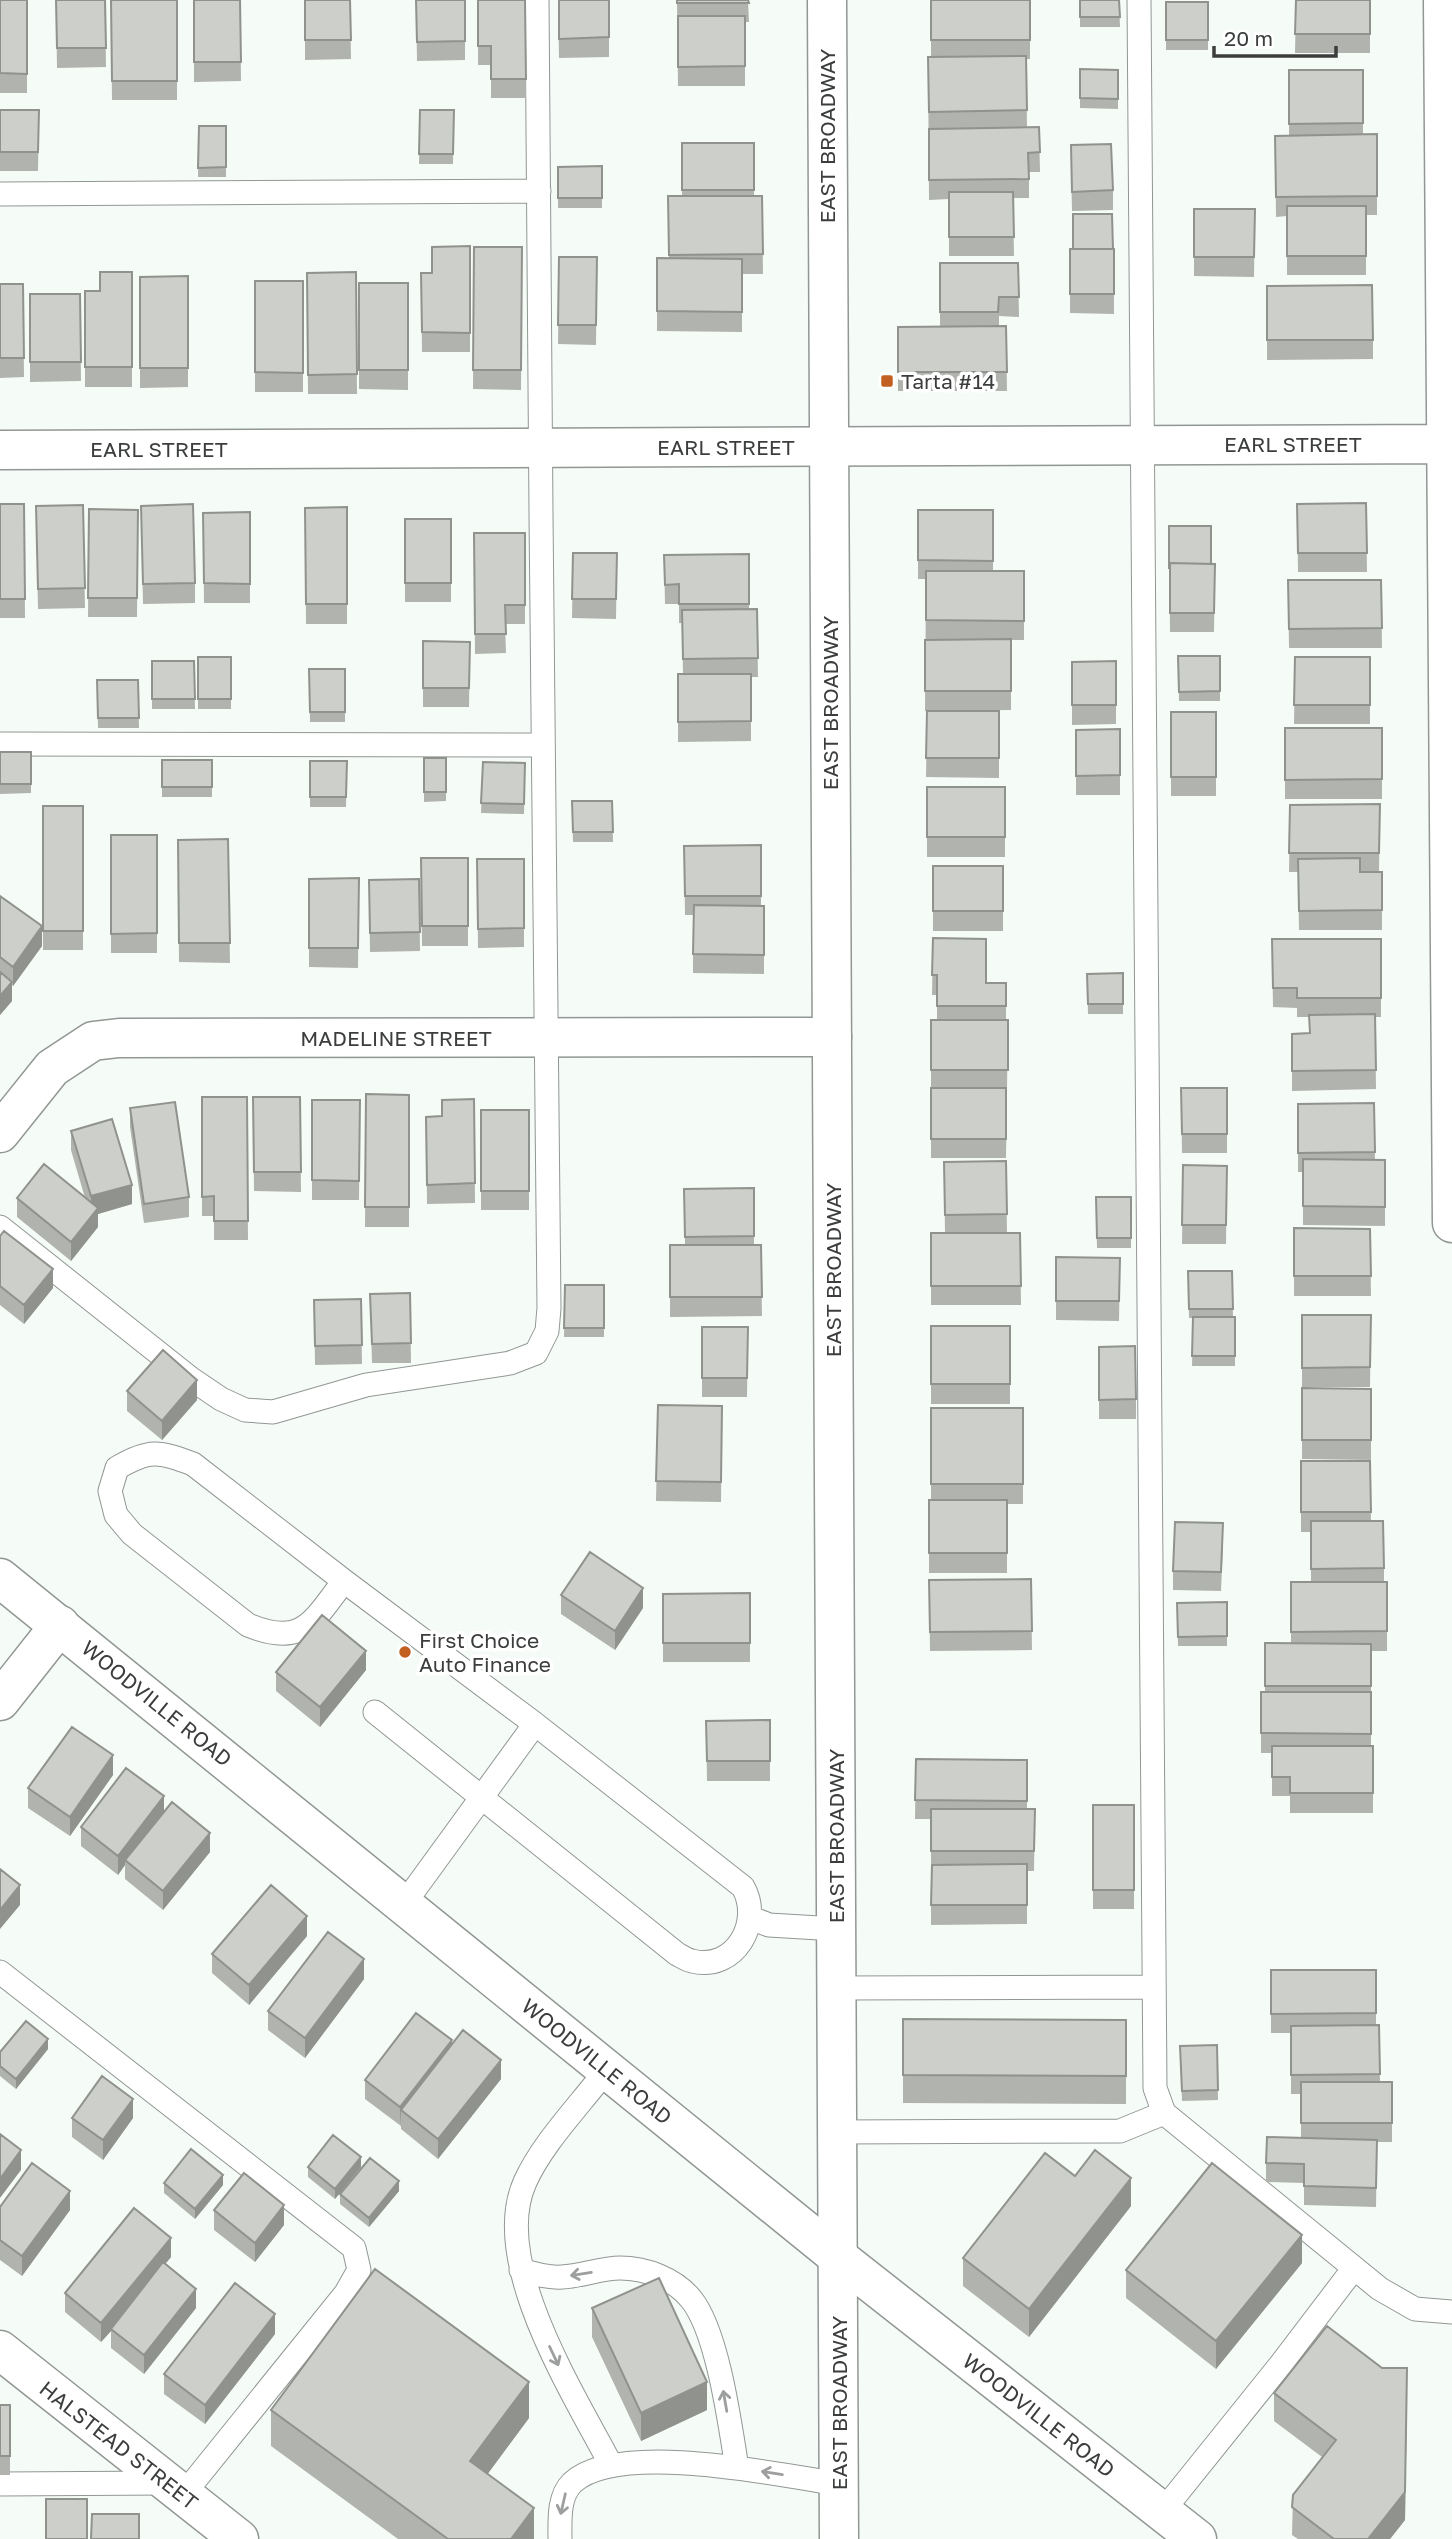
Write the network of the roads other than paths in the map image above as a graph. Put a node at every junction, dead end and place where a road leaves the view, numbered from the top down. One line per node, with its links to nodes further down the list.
1 (537, 0): 5 (lane)
2 (827, 0): 9 (street, EAST BROADWAY)
3 (1139, 0): 8 (lane)
4 (1443, 0): 7 (street)
5 (539, 191): 6 (lane); 10 (lane)
6 (0, 194)
7 (1450, 444): 8 (street, EARL STREET); 17 (street)
8 (1142, 445): 9 (street, EARL STREET); 30 (lane)
9 (829, 446): 10 (street, EARL STREET); 15 (street, EAST BROADWAY)
10 (542, 448): 11 (street, EARL STREET); 13 (lane)
11 (0, 450)
12 (0, 744): 13 (lane)
13 (543, 745): 14 (lane)
14 (544, 1037): 15 (street, MADELINE STREET); 16 (street, MADELINE STREET); 18 (lane)
15 (832, 1037): 28 (street, EAST BROADWAY)
16 (0, 1133)
17 (1452, 1223)
18 (0, 1227)
19 (0, 1578): 21 (street, WOODVILLE ROAD)
20 (344, 1581): 20 (lane); 24 (lane)
21 (61, 1625): 22 (street); 26 (street, WOODVILLE ROAD)
22 (0, 1701)
23 (375, 1712): 25 (lane)
24 (535, 1724): 25 (lane); 27 (lane)
25 (482, 1797): 26 (lane); 27 (lane)
26 (404, 1904): 32 (street, WOODVILLE ROAD)
27 (751, 1917): 28 (lane)
28 (836, 1929): 31 (street, EAST BROADWAY)
29 (0, 1972): 44 (lane)
30 (1154, 1987): 31 (lane); 33 (lane)
31 (836, 1988): 34 (street, EAST BROADWAY)
32 (607, 2069): 35 (street, WOODVILLE ROAD); 37 (lane)
33 (1164, 2113): 34 (lane); 36 (lane)
34 (837, 2132): 35 (street, EAST BROADWAY)
35 (838, 2257): 43 (street, EAST BROADWAY); 45 (street, WOODVILLE ROAD)
36 (1354, 2268): 38 (lane); 45 (lane)
37 (521, 2270): 40 (lane, one-way to 40); 41 (lane, one-way to 37)
38 (1452, 2312)
39 (0, 2350): 44 (street, HALSTEAD STREET)
40 (611, 2465): 41 (lane); 47 (lane, one-way to 47)
41 (737, 2468): 43 (lane, one-way to 41)
42 (0, 2484): 44 (lane)
43 (839, 2484): 48 (street, EAST BROADWAY)
44 (175, 2489): 46 (street, HALSTEAD STREET)
45 (1162, 2512): 49 (street, WOODVILLE ROAD)
46 (239, 2539)
47 (560, 2539)
48 (839, 2539)
49 (1197, 2539)

